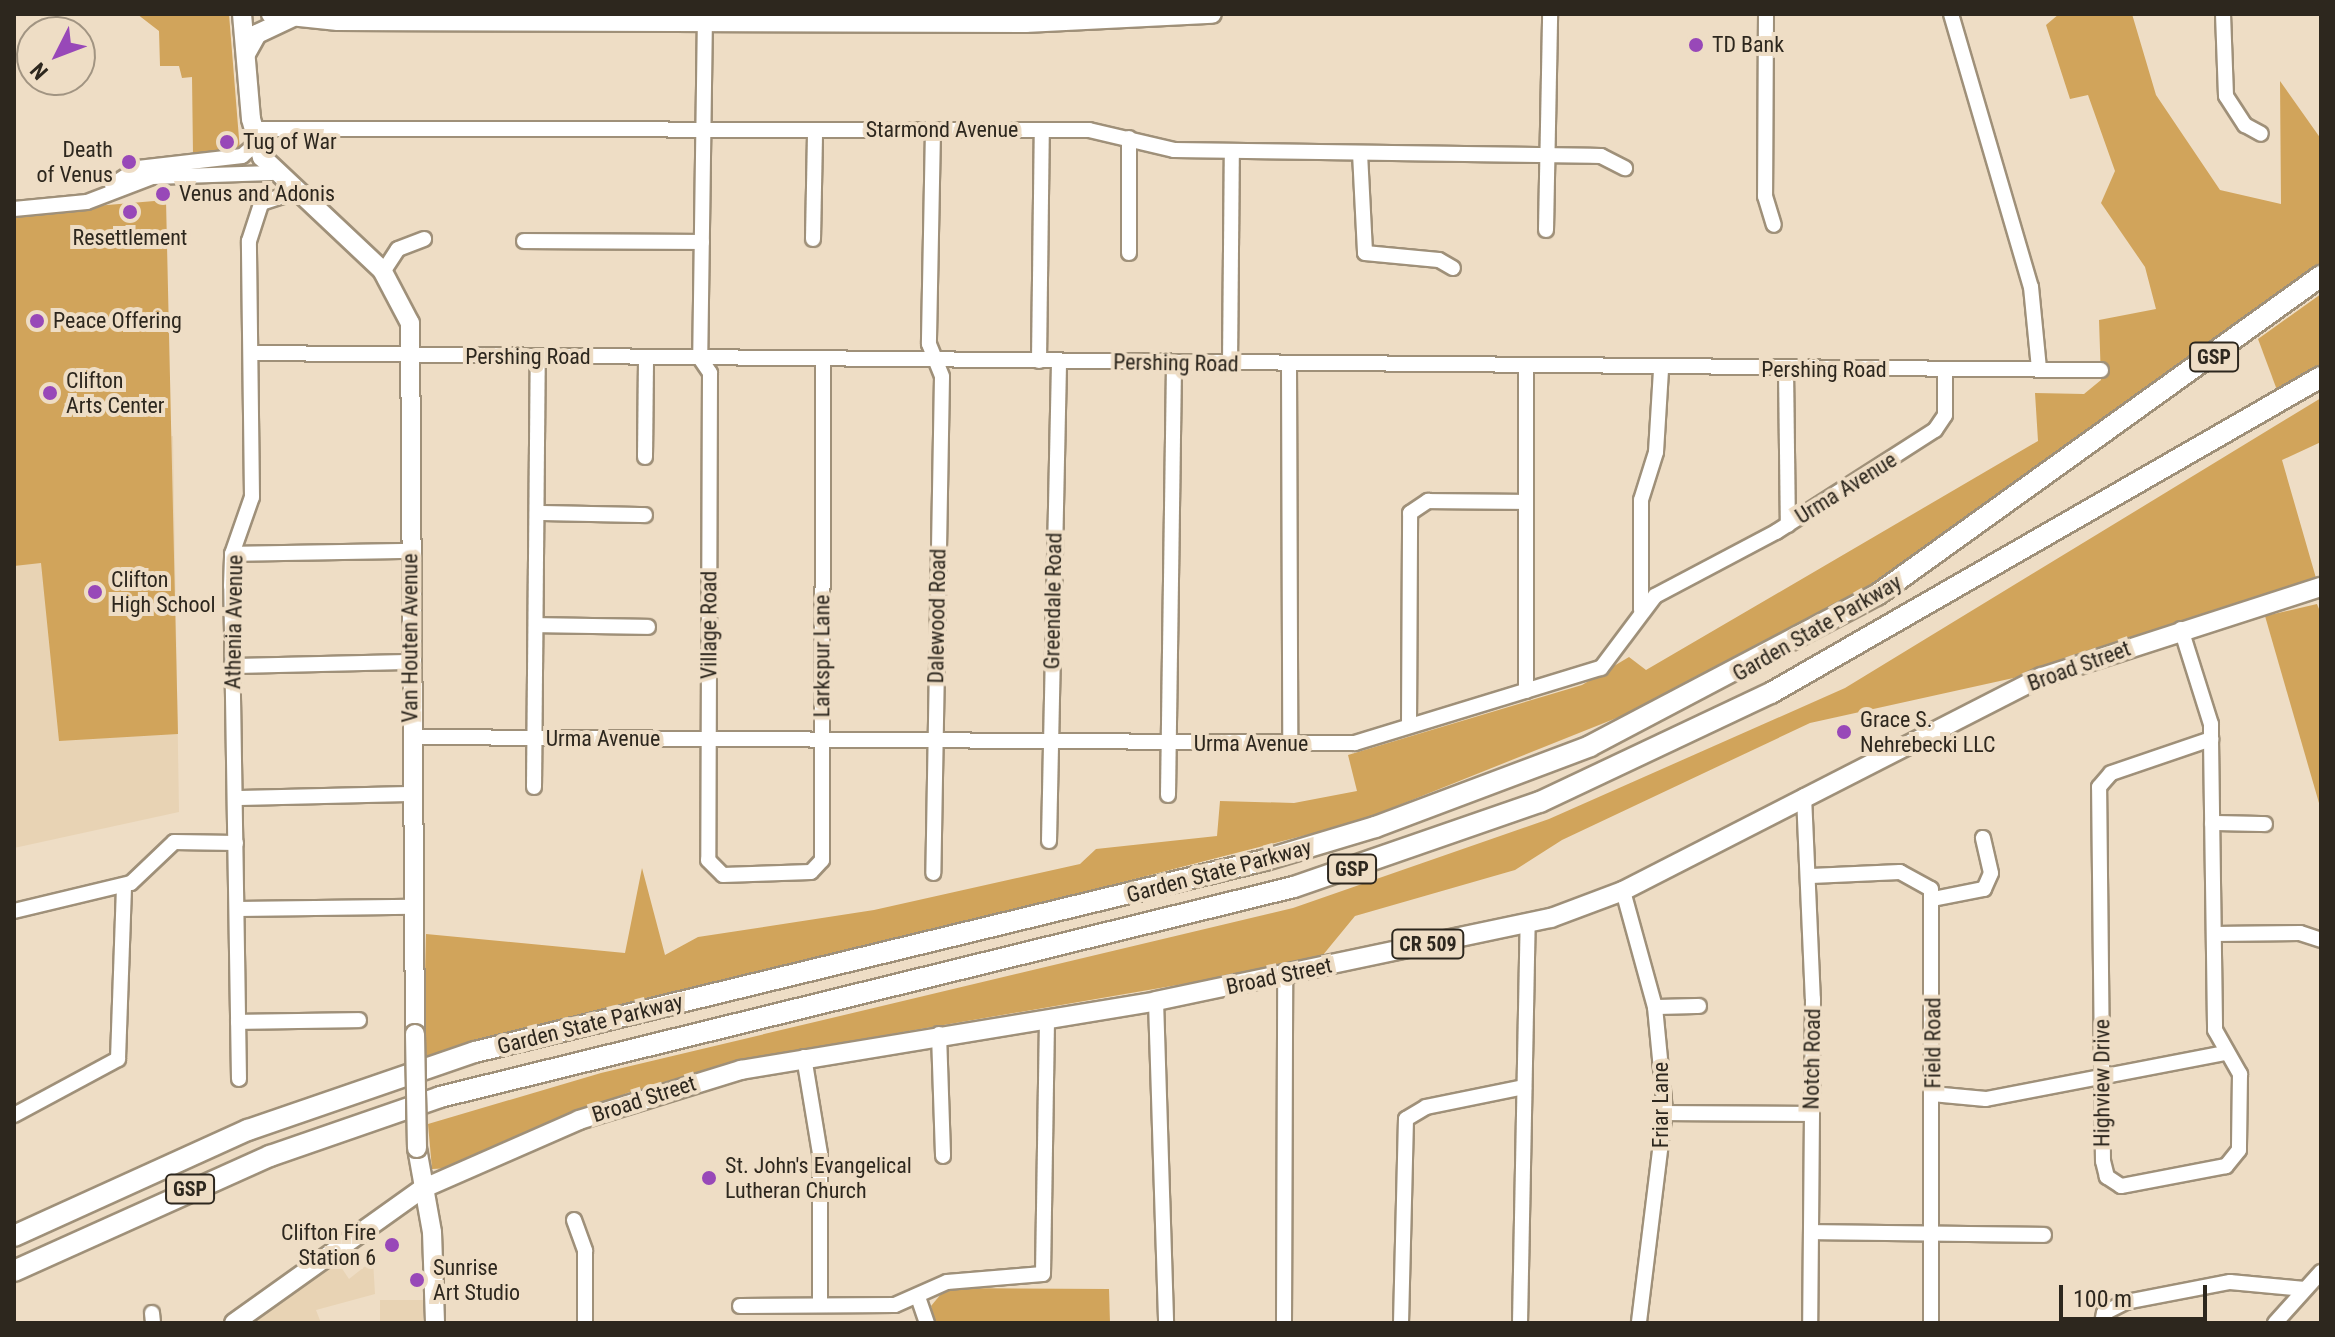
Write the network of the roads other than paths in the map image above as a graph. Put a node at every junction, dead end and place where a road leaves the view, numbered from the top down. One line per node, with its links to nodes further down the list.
1 (242, 14): 11 (main road, Van Houten Avenue)
2 (271, 14): 8 (main road)
3 (1212, 14): 10 (main road)
4 (1550, 14): 21 (street)
5 (1766, 14): 27 (street)
6 (1951, 14): 51 (street)
7 (2223, 14): 16 (street)
8 (292, 17): 9 (main road); 11 (main road)
9 (705, 18): 10 (main road); 12 (street, Village Road)
10 (1045, 18)
11 (246, 54): 17 (main road, Van Houten Avenue)
12 (703, 130): 13 (street, Starmond Avenue); 17 (street, Starmond Avenue); 32 (street, Village Road)
13 (815, 130): 14 (street, Starmond Avenue); 30 (street)
14 (933, 130): 15 (street, Starmond Avenue); 43 (street, Dalewood Road)
15 (1042, 130): 18 (street, Starmond Avenue); 44 (street)
16 (2261, 134)
17 (254, 136): 23 (main road, Van Houten Avenue); 25 (street)
18 (1129, 138): 19 (street, Starmond Avenue); 33 (street)
19 (1232, 151): 20 (street, Starmond Avenue); 47 (street)
20 (1360, 153): 21 (street, Starmond Avenue); 34 (street)
21 (1548, 156): 22 (street, Starmond Avenue); 28 (street)
22 (1625, 168)
23 (272, 173): 24 (main road, Van Houten Avenue); 25 (street)
24 (292, 193): 35 (main road, Van Houten Avenue); 37 (street, Athenia Avenue)
25 (92, 199): 26 (street)
26 (14, 209)
27 (1774, 225)
28 (1546, 230)
29 (424, 239): 35 (street)
30 (813, 239)
31 (524, 241): 32 (street)
32 (702, 242): 41 (street, Village Road)
33 (1129, 253)
34 (1453, 268)
35 (383, 272): 38 (main road, Van Houten Avenue)
36 (2321, 276): 126 (highway, Garden State Parkway / GSP)
37 (251, 353): 38 (street, Pershing Road); 62 (street, Athenia Avenue)
38 (413, 356): 39 (street, Pershing Road); 61 (main road, Van Houten Avenue)
39 (538, 357): 40 (street, Pershing Road); 58 (street)
40 (646, 357): 41 (street, Pershing Road); 56 (street)
41 (700, 358): 42 (street, Pershing Road); 75 (street, Village Road)
42 (823, 359): 43 (street, Pershing Road); 76 (street, Larkspur Lane)
43 (937, 360): 44 (street, Pershing Road); 77 (street, Dalewood Road)
44 (1039, 361): 45 (street, Pershing Road)
45 (1059, 362): 46 (street, Pershing Road); 78 (street, Greendale Road)
46 (1174, 363): 47 (street, Pershing Road); 79 (street)
47 (1230, 364): 48 (street, Pershing Road)
48 (1289, 365): 49 (street, Pershing Road); 80 (street)
49 (1526, 367): 52 (street, Pershing Road); 57 (street)
50 (1786, 369): 52 (street, Pershing Road); 54 (street, Pershing Road); 60 (street)
51 (2039, 369): 53 (street, Pershing Road); 54 (street, Pershing Road)
52 (1661, 370): 64 (street)
53 (2101, 370)
54 (1945, 371): 60 (street, Urma Avenue)
55 (2321, 377): 127 (highway, Garden State Parkway / GSP)
56 (645, 457)
57 (1526, 502): 70 (street); 71 (street)
58 (537, 513): 59 (street); 65 (street)
59 (645, 515)
60 (1788, 525): 64 (street, Urma Avenue)
61 (409, 551): 62 (street); 68 (main road, Van Houten Avenue)
62 (232, 554): 69 (street, Athenia Avenue)
63 (2321, 587): 67 (main road, Broad Street / CR 509)
64 (1641, 610): 70 (street, Urma Avenue)
65 (537, 625): 66 (street); 73 (street)
66 (648, 627)
67 (2181, 629): 74 (street, Highview Drive); 84 (main road, Broad Street / CR 509)
68 (410, 662): 69 (street); 72 (main road, Van Houten Avenue)
69 (232, 666): 85 (street, Athenia Avenue)
70 (1526, 691): 71 (street, Urma Avenue)
71 (1409, 726): 80 (street, Urma Avenue)
72 (411, 737): 73 (street, Urma Avenue); 82 (main road, Van Houten Avenue)
73 (536, 738): 75 (street, Urma Avenue); 81 (street)
74 (2211, 739): 86 (street, Highview Drive); 113 (street, Highview Drive)
75 (709, 740): 76 (street, Urma Avenue); 92 (street, Village Road)
76 (821, 741): 77 (street, Urma Avenue); 92 (street, Larkspur Lane)
77 (935, 742): 78 (street, Urma Avenue); 91 (street, Dalewood Road)
78 (1050, 743): 79 (street, Urma Avenue); 89 (street, Greendale Road)
79 (1169, 744): 80 (street, Urma Avenue); 83 (street)
80 (1290, 744)
81 (534, 787)
82 (412, 794): 85 (street); 97 (main road, Van Houten Avenue)
83 (1168, 795)
84 (1804, 796): 93 (street, Notch Road); 95 (main road, Broad Street / CR 509)
85 (236, 798): 90 (street, Athenia Avenue)
86 (2212, 823): 87 (street); 101 (street, Highview Drive)
87 (2265, 824)
88 (1983, 838): 96 (street)
89 (1049, 841)
90 (236, 843): 94 (street); 98 (street, Athenia Avenue)
91 (933, 873)
92 (735, 875)
93 (1811, 876): 96 (street); 118 (street, Notch Road)
94 (124, 886): 99 (street); 119 (street)
95 (1623, 891): 100 (main road, Broad Street / CR 509); 106 (street, Friar Lane)
96 (1933, 899): 116 (street, Field Road)
97 (413, 907): 98 (street); 121 (main road, Van Houten Avenue, bridge)
98 (237, 909): 109 (street, Athenia Avenue)
99 (14, 911)
100 (1528, 923): 103 (main road, Broad Street / CR 509); 115 (street)
101 (2214, 934): 102 (street); 111 (street, Highview Drive)
102 (2321, 940)
103 (1285, 975): 104 (main road, Broad Street / CR 509); 138 (street)
104 (1156, 1001): 107 (main road, Broad Street / CR 509); 137 (street)
105 (1699, 1006): 106 (street)
106 (1655, 1007): 117 (street, Friar Lane)
107 (1047, 1018): 110 (main road, Broad Street / CR 509); 130 (street)
108 (359, 1020): 109 (street)
109 (238, 1022): 114 (street, Athenia Avenue)
110 (939, 1034): 112 (main road, Broad Street / CR 509); 120 (street)
111 (2226, 1053): 113 (street); 113 (street, Highview Drive)
112 (804, 1057): 121 (main road, Broad Street / CR 509); 131 (street)
113 (2102, 1077): 116 (street)
114 (239, 1079)
115 (1524, 1087): 139 (street); 140 (street)
116 (1932, 1094): 124 (street, Field Road)
117 (1665, 1113): 118 (street); 141 (street, Friar Lane)
118 (1812, 1114): 123 (street, Notch Road)
119 (14, 1115)
120 (943, 1156)
121 (422, 1189): 133 (main road, Broad Street / CR 509); 134 (main road, Van Houten Avenue)
122 (574, 1220): 135 (street)
123 (1811, 1232): 124 (street); 142 (street, Notch Road)
124 (1931, 1234): 125 (street); 143 (street, Field Road)
125 (2044, 1235)
126 (14, 1236)
127 (14, 1271)
128 (2321, 1272): 129 (street)
129 (2305, 1289): 144 (street); 145 (street)
130 (918, 1297): 131 (street); 136 (street)
131 (820, 1305): 132 (street)
132 (740, 1306)
133 (234, 1323)
134 (435, 1323)
135 (585, 1323)
136 (927, 1323)
137 (1166, 1323)
138 (1284, 1323)
139 (1401, 1323)
140 (1520, 1323)
141 (1639, 1323)
142 (1810, 1323)
143 (1931, 1323)
144 (2102, 1323)
145 (2275, 1323)

